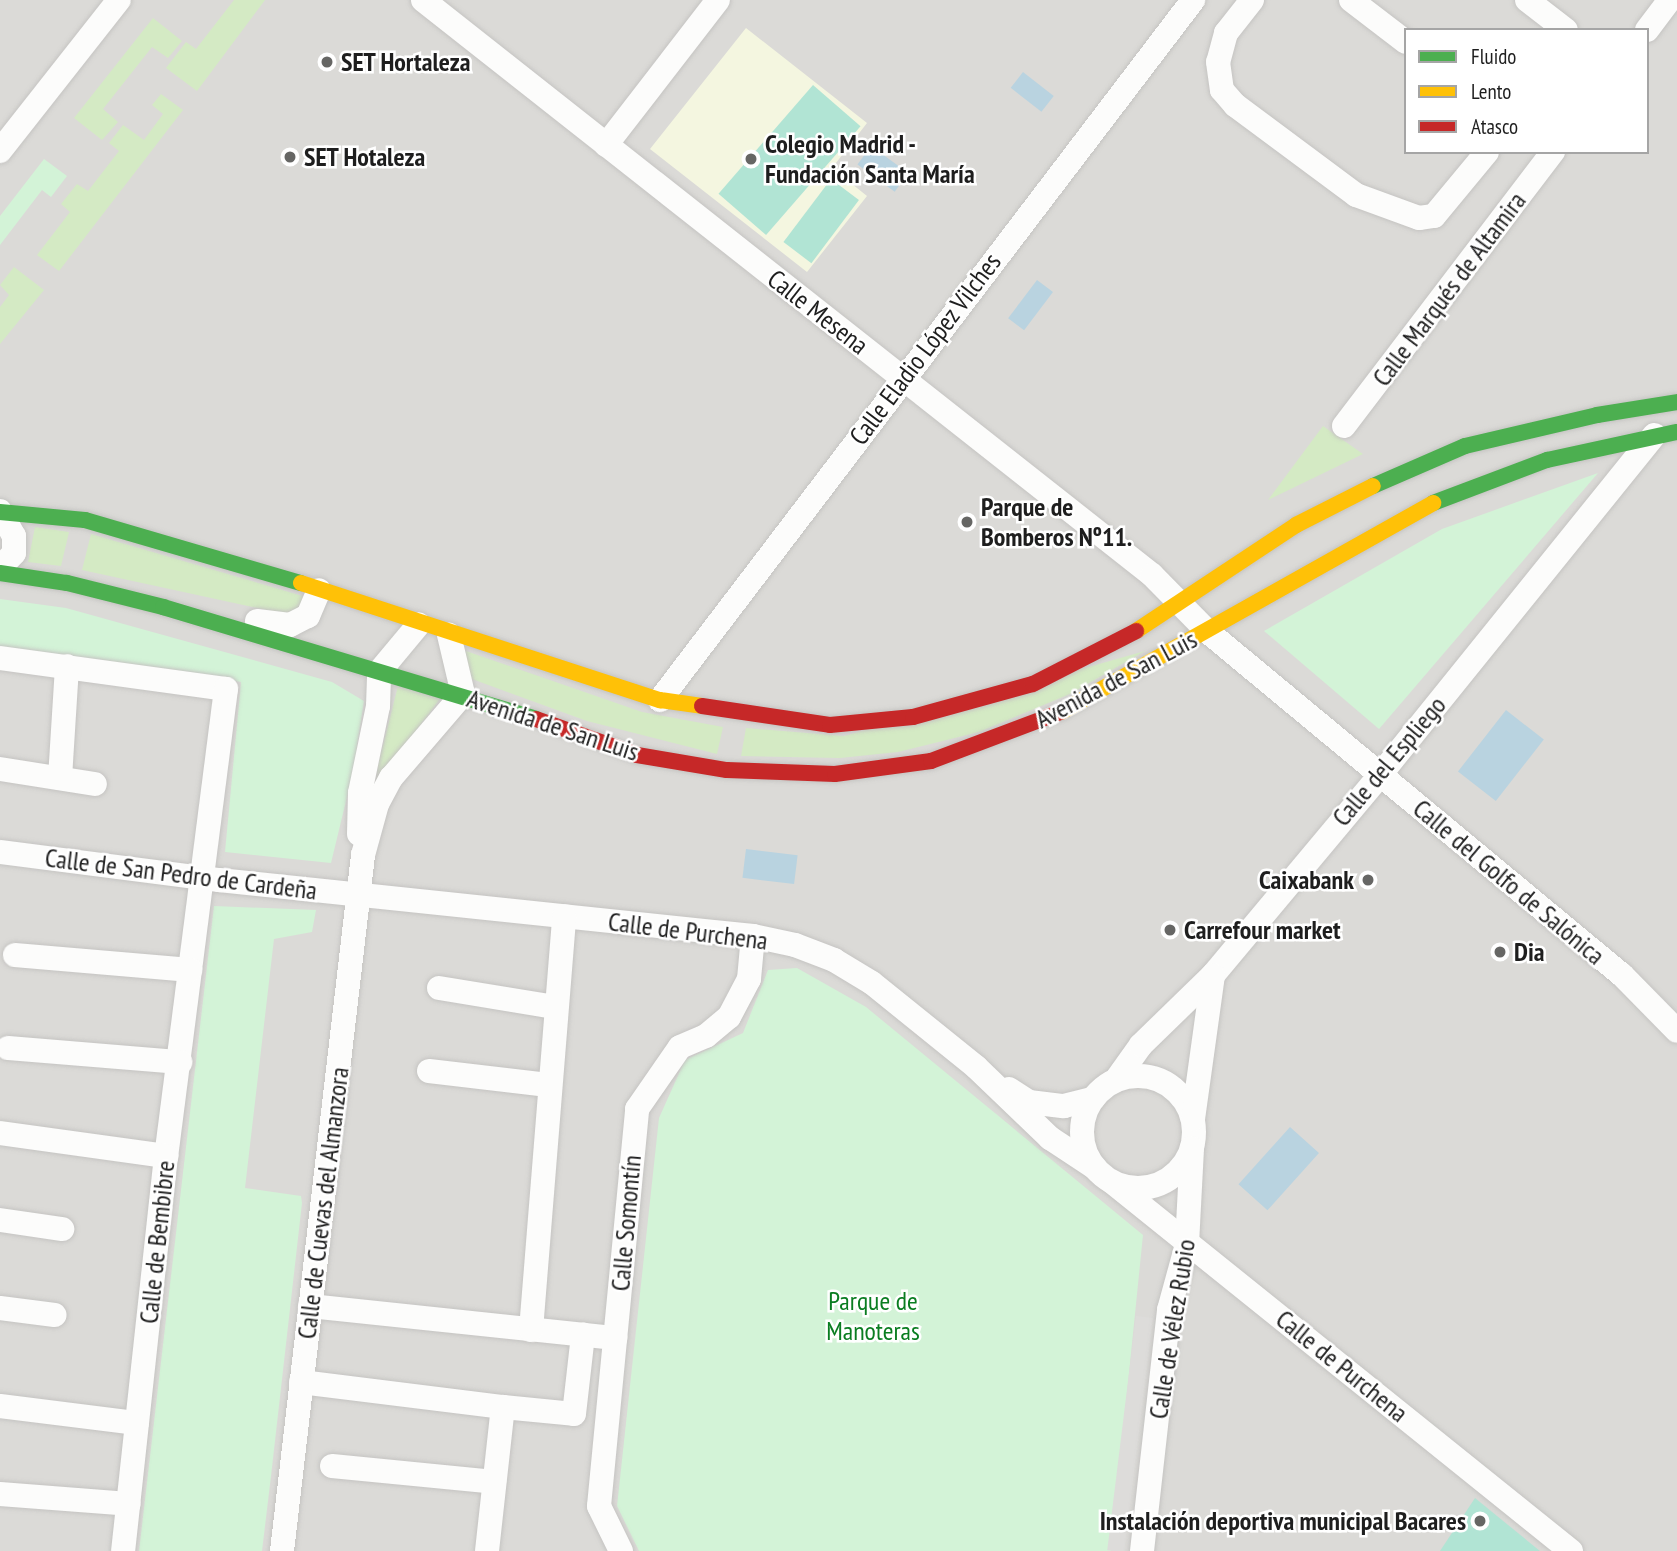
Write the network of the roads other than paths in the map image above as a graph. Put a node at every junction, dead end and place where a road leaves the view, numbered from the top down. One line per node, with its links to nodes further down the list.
1 (119, 0): 13 (street)
2 (423, 0): 12 (street, Calle Mesena)
3 (718, 0): 12 (street)
4 (1193, 0): 16 (street, Calle Eladio López Vilches)
5 (1252, 0): 14 (street)
6 (1351, 0): 11 (street)
7 (1527, 0): 9 (street)
8 (1670, 0): 10 (street)
9 (1563, 28)
10 (1649, 28)
11 (1404, 40)
12 (607, 145): 16 (street, Calle Mesena)
13 (0, 151)
14 (1485, 154)
15 (1551, 154): 18 (street, Calle Marqués de Altamira)
16 (902, 378): 23 (street, Calle Mesena); 32 (street, Calle Eladio López Vilches)
17 (1677, 402): 23 (street, Avenida de San Luis)
18 (1344, 426)
19 (1666, 434): 26 (street, Avenida de San Luis); 34 (street, Calle del Espliego)
20 (1, 512): 21 (street); 22 (street, Avenida de San Luis)
21 (0, 570): 24 (street, Avenida de San Luis)
22 (318, 590): 24 (street, Avenida de San Luis); 25 (street, Avenida de San Luis)
23 (1179, 603): 26 (street, Calle Mesena); 32 (street, Avenida de San Luis)
24 (163, 607): 30 (street, Avenida de San Luis)
25 (419, 624): 27 (street, Avenida de San Luis); 30 (street)
26 (1207, 631): 31 (street, Avenida de San Luis); 34 (street, Calle del Golfo de Salónica)
27 (449, 635): 31 (street); 32 (street, Avenida de San Luis)
28 (0, 658): 29 (street)
29 (67, 666): 35 (street); 39 (street, Calle de Bembibre)
30 (379, 672): 31 (street, Avenida de San Luis); 38 (street, Calle de Cuevas del Almanzora)
31 (463, 694): 38 (street, Calle de Cuevas del Almanzora)
32 (660, 700)
33 (0, 769): 35 (street)
34 (1380, 775): 45 (street, Calle del Espliego); 48 (street, Calle del Golfo de Salónica)
35 (60, 778): 36 (street)
36 (95, 784)
37 (0, 852): 39 (street, Calle de San Pedro de Cardeña)
38 (363, 855): 40 (street, Calle de Cuevas del Almanzora)
39 (201, 878): 40 (street, Calle de San Pedro de Cardeña); 44 (street, Calle de Bembibre)
40 (361, 893): 41 (street, Calle de Purchena); 64 (street, Calle de Cuevas del Almanzora)
41 (565, 916): 42 (street, Calle de Purchena); 47 (street)
42 (752, 936): 51 (street, Calle de Purchena); 69 (street, Calle Somontín)
43 (15, 955): 44 (street)
44 (190, 970): 50 (street, Calle de Bembibre)
45 (1213, 975): 53 (street, Calle del Espliego); 56 (street)
46 (439, 988): 47 (street)
47 (555, 1007): 54 (street)
48 (1677, 1031)
49 (8, 1048): 50 (street)
50 (180, 1062): 59 (street, Calle de Bembibre)
51 (976, 1067): 55 (street, Calle de Purchena); 60 (street, Calle de Purchena)
52 (429, 1072): 54 (street)
53 (1116, 1080): 55 (street); 56 (street)
54 (548, 1085): 67 (street)
55 (1093, 1099): 60 (street)
56 (1193, 1119): 58 (street)
57 (0, 1133): 59 (street)
58 (1192, 1148): 60 (street); 63 (street, Calle de Vélez Rubio)
59 (166, 1156): 73 (street, Calle de Bembibre)
60 (1103, 1174): 63 (street, Calle de Purchena)
61 (0, 1220): 62 (street)
62 (62, 1229)
63 (1187, 1244): 82 (street, Calle de Vélez Rubio); 83 (street, Calle de Purchena)
64 (310, 1306): 67 (street); 70 (street, Calle de Cuevas del Almanzora)
65 (0, 1308): 66 (street)
66 (55, 1315)
67 (531, 1330): 68 (street)
68 (583, 1335): 69 (street); 72 (street)
69 (615, 1339): 81 (street, Calle Somontín)
70 (301, 1382): 72 (street); 79 (street, Calle de Cuevas del Almanzora)
71 (0, 1406): 73 (street)
72 (503, 1407): 75 (street)
73 (137, 1423): 77 (street, Calle de Bembibre)
74 (332, 1466): 75 (street)
75 (494, 1482): 80 (street)
76 (0, 1494): 77 (street)
77 (129, 1504): 78 (street, Calle de Bembibre)
78 (123, 1551)
79 (282, 1551)
80 (487, 1551)
81 (621, 1551)
82 (1142, 1551)
83 (1571, 1551)

